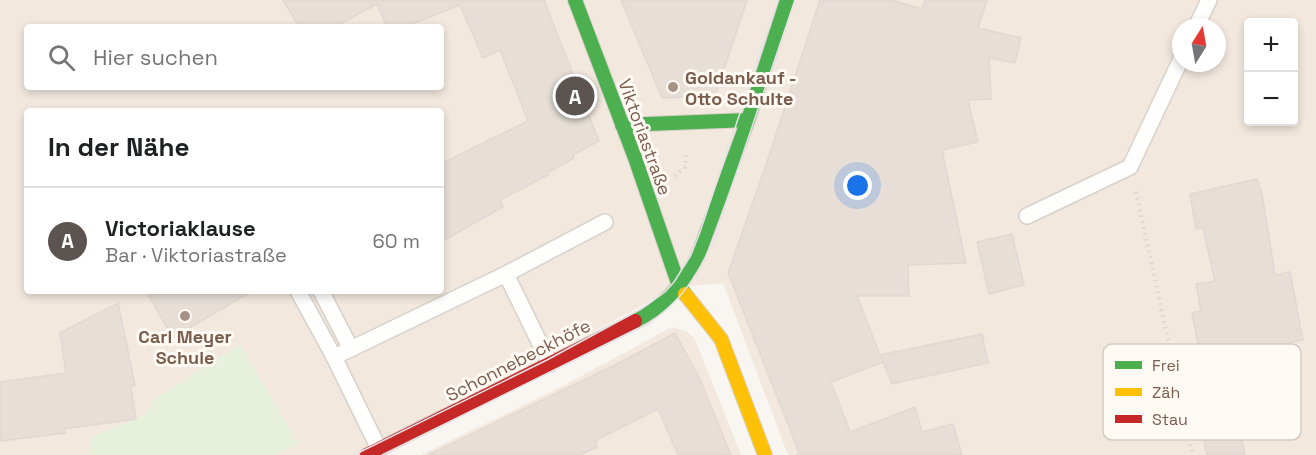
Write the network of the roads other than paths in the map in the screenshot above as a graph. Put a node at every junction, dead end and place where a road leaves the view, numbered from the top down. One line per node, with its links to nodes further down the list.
1 (575, 0): 7 (main road, Viktoriastraße)
2 (787, 0): 6 (main road, Schonnebeckhöfe)
3 (1209, 0): 4 (lane)
4 (1200, 18)
5 (1175, 72): 8 (lane)
6 (748, 120): 7 (main road); 11 (main road, Schonnebeckhöfe)
7 (622, 125): 11 (main road, Viktoriastraße)
8 (1027, 216)
9 (605, 222): 10 (lane)
10 (506, 274): 14 (lane); 16 (lane)
11 (679, 286): 16 (main road, Schonnebeckhöfe); 18 (main road, Viktoriastraße)
12 (300, 294): 15 (lane)
13 (323, 294): 14 (lane)
14 (351, 349): 15 (lane)
15 (334, 357): 17 (lane)
16 (550, 364): 17 (main road, Schonnebeckhöfe)
17 (373, 452)
18 (765, 455)

